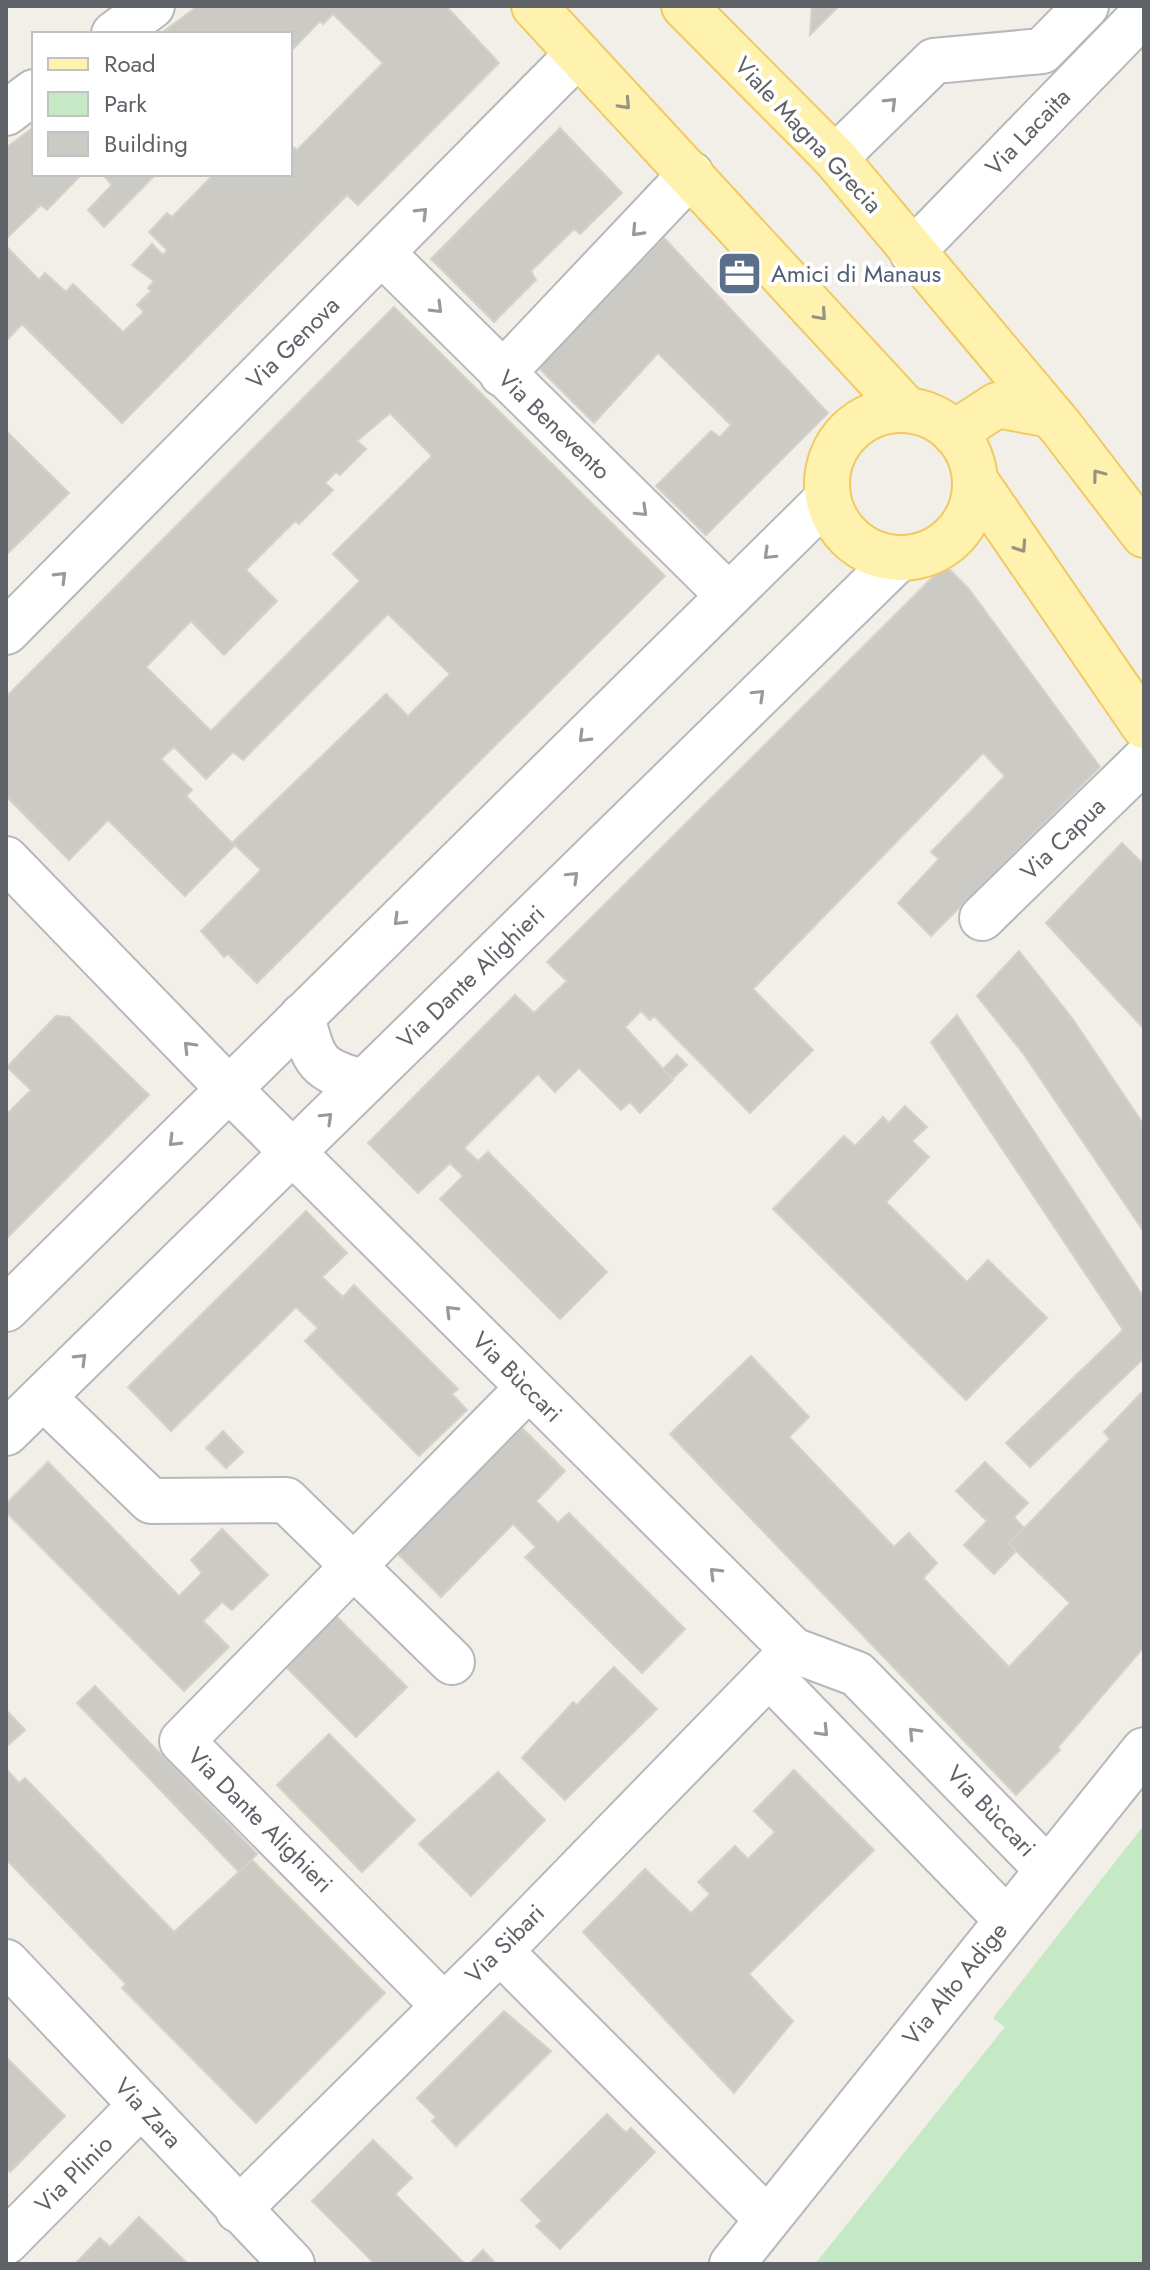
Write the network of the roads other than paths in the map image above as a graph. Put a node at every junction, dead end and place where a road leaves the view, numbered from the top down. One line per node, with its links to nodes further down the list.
1 (152, 6): 6 (street)
2 (534, 6): 7 (main road)
3 (684, 6): 10 (main road, Viale Magna Grecia)
4 (1086, 6): 10 (street, one-way to 4)
5 (1144, 13): 12 (street, Via Lacaita)
6 (117, 32)
7 (578, 54): 11 (main road, one-way to 11); 13 (street, Via Genova, one-way to 7)
8 (32, 94): 9 (street)
9 (6, 113)
10 (835, 158): 12 (main road, Viale Magna Grecia)
11 (691, 174): 14 (street, one-way to 14); 15 (main road, one-way to 15)
12 (912, 252): 16 (main road, Viale Magna Grecia)
13 (382, 253): 14 (street, Via Benevento, one-way to 14); 23 (street, Via Genova, one-way to 13)
14 (502, 374): 22 (street, Via Benevento, one-way to 22)
15 (905, 408): 17 (main road); 19 (main road)
16 (1051, 415): 17 (main road); 20 (main road, Viale Magna Grecia, one-way to 16)
17 (954, 433): 18 (main road)
18 (977, 483): 21 (main road); 24 (main road, one-way to 24)
19 (826, 500): 21 (main road); 22 (street, one-way to 22)
20 (1144, 535)
21 (899, 558): 29 (street, Via Dante Alighieri, one-way to 21)
22 (728, 595): 28 (street, one-way to 28)
23 (6, 632)
24 (1144, 726)
25 (1144, 760): 27 (street, Via Capua)
26 (6, 859): 30 (street, Via Bùccari, one-way to 26)
27 (982, 918)
28 (302, 1016): 29 (street); 30 (street)
29 (364, 1082): 31 (street, Via Dante Alighieri, one-way to 29)
30 (227, 1087): 31 (street, Via Bùccari); 32 (street, one-way to 32)
31 (292, 1151): 33 (street, Via Bùccari, one-way to 31); 34 (street, Via Dante Alighieri, one-way to 31)
32 (6, 1309)
33 (528, 1388): 36 (street, Via Dante Alighieri); 38 (street, Via Bùccari, one-way to 33)
34 (43, 1397): 35 (street, Via Dante Alighieri); 36 (street)
35 (6, 1433)
36 (352, 1566): 37 (street); 44 (street, Via Dante Alighieri)
37 (452, 1662)
38 (781, 1663): 40 (street, Via Bùccari, one-way to 38); 41 (street, Via Bùccari, one-way to 41); 42 (street, Via Sibari)
39 (1144, 1750): 40 (street, Via Alto Adige)
40 (1047, 1869): 41 (street, Via Alto Adige)
41 (1007, 1920): 47 (street, Via Alto Adige)
42 (500, 1951): 44 (street, Via Sibari); 47 (street)
43 (6, 1962): 45 (street, Via Zara)
44 (443, 2005): 46 (street, Via Sibari)
45 (141, 2105): 46 (street, Via Zara); 48 (street, Via Plinio)
46 (238, 2210): 49 (street, Via Zara)
47 (767, 2219): 50 (street, Via Alto Adige)
48 (6, 2242)
49 (292, 2264)
50 (732, 2264)

